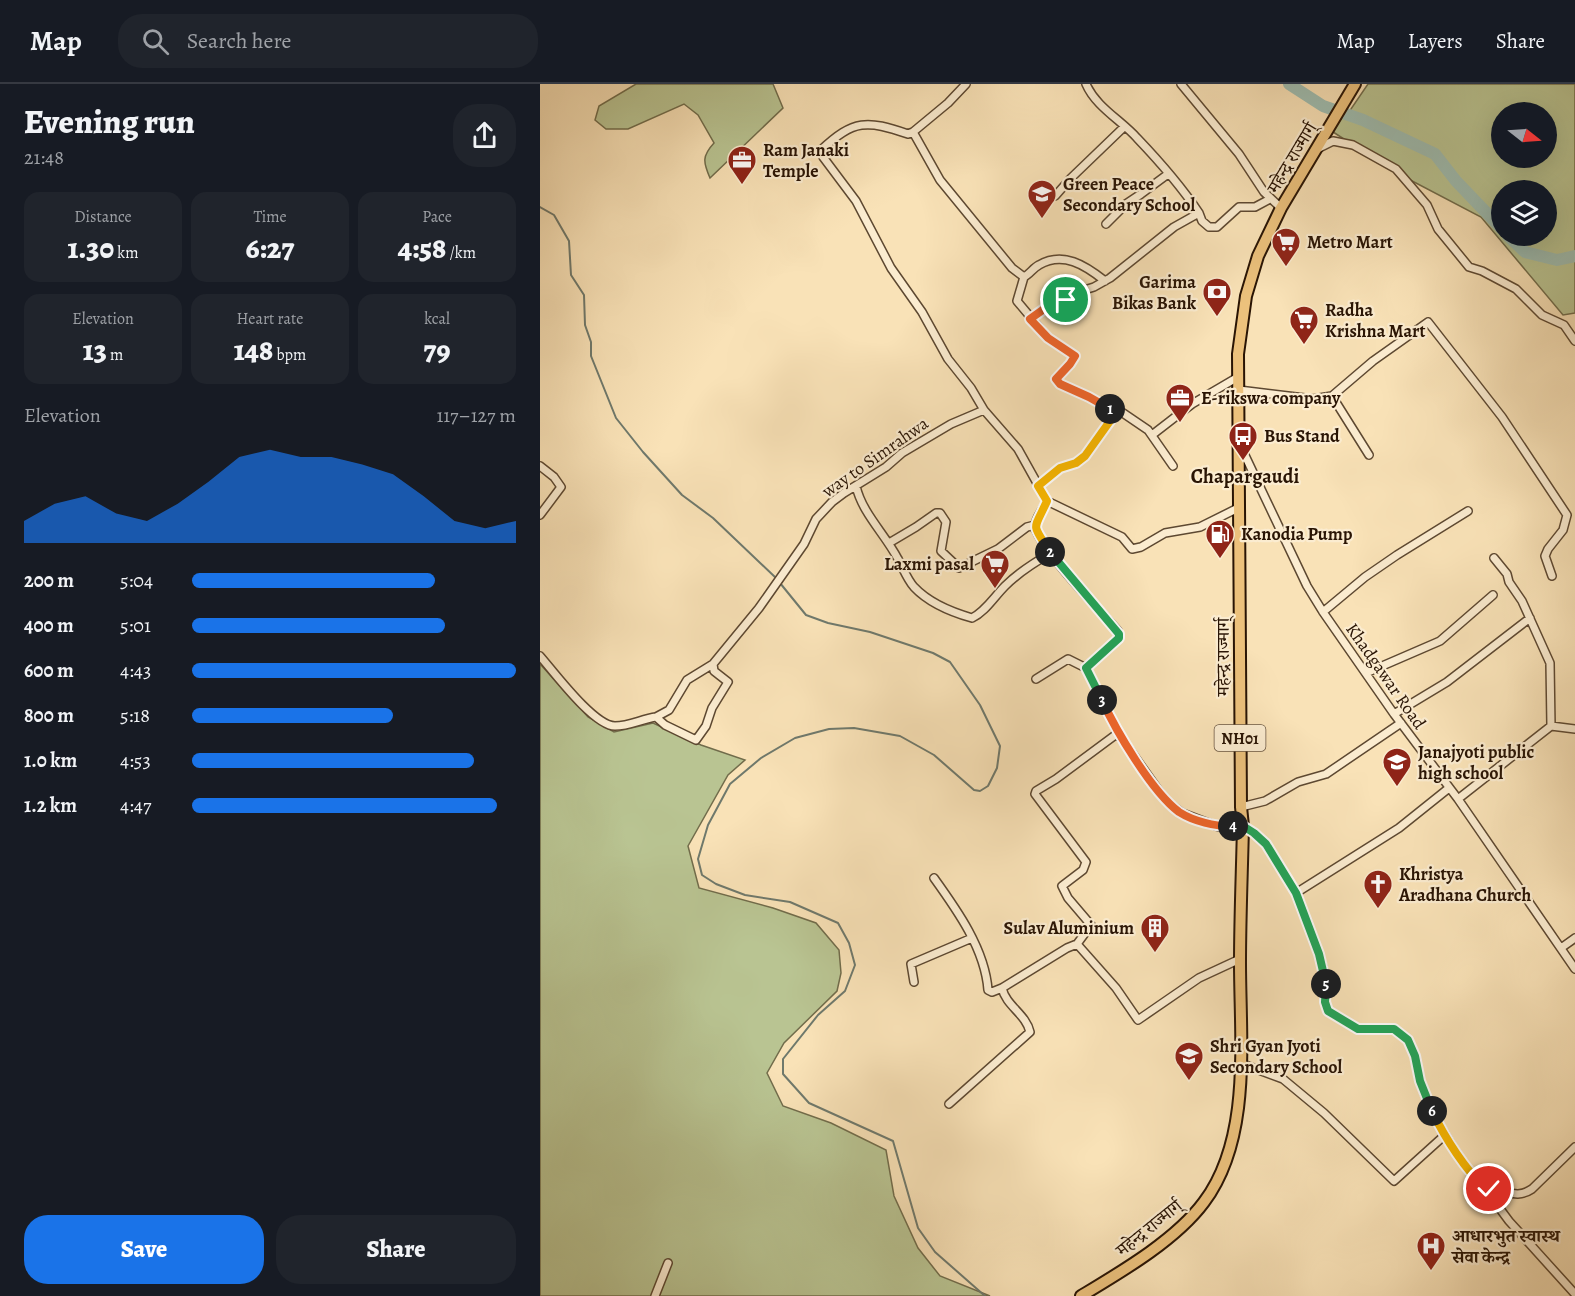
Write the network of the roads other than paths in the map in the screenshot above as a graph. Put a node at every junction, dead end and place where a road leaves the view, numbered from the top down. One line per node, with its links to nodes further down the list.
1 (966, 84): 6 (street)
2 (1086, 84): 5 (street)
3 (1181, 84): 10 (street)
4 (1354, 86): 7 (highway, महेन्द्र राज्मार्ग् / NH01)
5 (1124, 127): 8 (street); 9 (street)
6 (913, 132): 14 (street); 21 (street)
7 (1317, 149): 11 (highway, महेन्द्र राज्मार्ग् / NH01); 17 (street)
8 (1168, 174): 12 (street); 13 (street)
9 (1041, 199)
10 (1270, 199): 11 (street); 12 (street)
11 (1281, 208): 18 (highway, महेन्द्र राज्मार्ग् / NH01)
12 (1199, 213): 15 (street)
13 (1106, 224)
14 (1024, 277): 15 (street); 16 (street)
15 (1105, 281): 16 (street)
16 (1030, 319): 22 (street)
17 (1575, 341)
18 (1238, 377): 19 (highway, महेन्द्र राज्मार्ग् / NH01); 23 (street)
19 (1239, 390): 20 (street); 24 (highway, महेन्द्र राज्मार्ग् / NH01)
20 (1332, 396): 25 (street); 38 (street)
21 (984, 410): 28 (street, way to Simrahwa); 29 (street)
22 (1115, 414): 23 (street); 29 (street)
23 (1152, 435): 27 (street)
24 (1239, 444): 31 (highway, महेन्द्र राज्मार्ग् / NH01); 40 (street, Khadgawar Road)
25 (1369, 455)
26 (540, 466): 33 (street)
27 (1173, 466)
28 (856, 486): 35 (street); 43 (street, way to Simrahwa)
29 (1038, 486): 30 (street)
30 (1047, 501): 31 (street); 34 (street)
31 (1240, 507): 55 (highway, महेन्द्र राज्मार्ग् / NH01)
32 (1468, 511): 40 (street)
33 (540, 515)
34 (1035, 525): 35 (street); 36 (street)
35 (889, 543): 36 (street)
36 (1051, 553): 44 (street)
37 (1494, 558): 41 (street)
38 (1552, 576)
39 (1493, 595): 45 (street)
40 (1323, 612): 45 (street, Khadgawar Road)
41 (1530, 618): 47 (street); 50 (street)
42 (540, 656): 48 (street)
43 (713, 664): 48 (street, way to Simrahwa); 48 (street)
44 (1086, 668): 46 (street); 52 (street)
45 (1366, 673): 47 (street, Khadgawar Road)
46 (1036, 679)
47 (1394, 714): 49 (street, Khadgawar Road)
48 (656, 717)
49 (1401, 723): 53 (street, Khadgawar Road); 55 (street)
50 (1551, 726): 51 (street); 54 (street)
51 (1575, 729)
52 (1118, 733): 56 (street); 61 (street)
53 (1449, 788): 54 (street, Khadgawar Road); 58 (street)
54 (1458, 799): 63 (street, Khadgawar Road)
55 (1241, 807): 56 (highway, महेन्द्र राज्मार्ग् / NH01)
56 (1243, 826): 58 (street); 65 (highway, महेन्द्र राज्मार्ग् / NH01)
57 (934, 878): 59 (street)
58 (1296, 893): 71 (street)
59 (972, 938): 64 (street); 68 (street)
60 (1575, 938): 63 (street)
61 (1077, 944): 65 (street); 68 (street)
62 (929, 946): 64 (street)
63 (1561, 948): 66 (street, Khadgawar Road)
64 (934, 953): 67 (street)
65 (1240, 959): 69 (highway, महेन्द्र राज्मार्ग् / NH01)
66 (1575, 969)
67 (914, 982)
68 (1002, 988): 70 (street)
69 (1240, 1063): 71 (street); 77 (highway, महेन्द्र राज्मार्ग् / NH01)
70 (949, 1104)
71 (1445, 1135): 73 (street)
72 (1575, 1147): 73 (street)
73 (1486, 1190): 75 (street)
74 (668, 1263): 76 (street)
75 (1575, 1294)
76 (655, 1296)
77 (1081, 1296)

